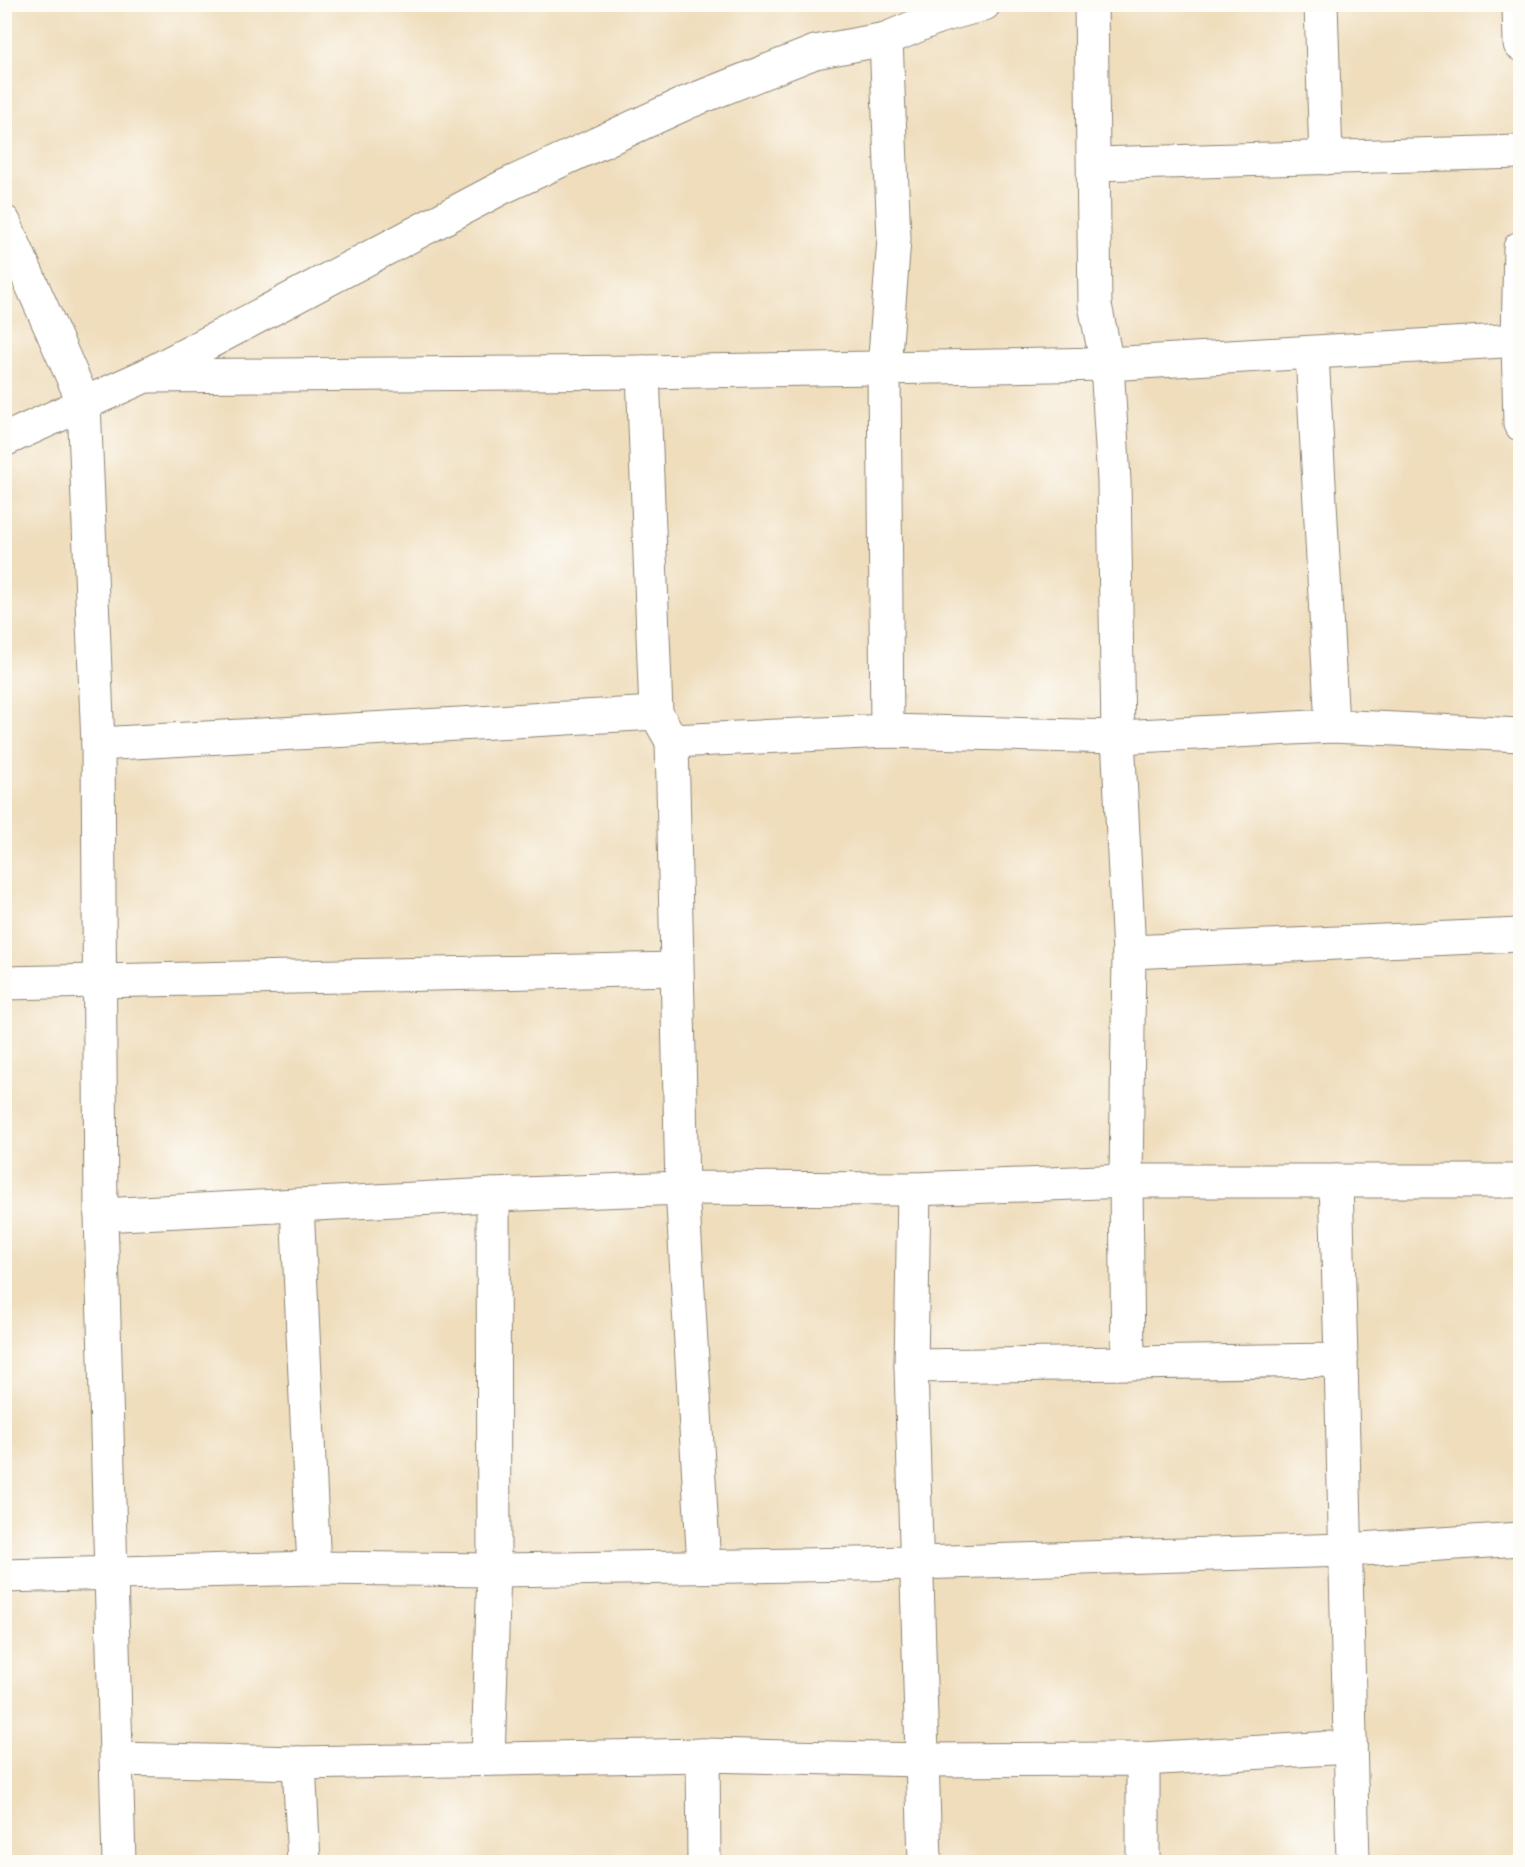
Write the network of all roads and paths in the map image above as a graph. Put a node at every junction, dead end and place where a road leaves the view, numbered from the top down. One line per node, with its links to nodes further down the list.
1 (984, 4): 5 (street)
2 (1091, 4): 9 (street)
3 (1321, 4): 8 (street)
4 (1520, 4): 6 (street)
5 (886, 39): 15 (street); 17 (street)
6 (1521, 44)
7 (1521, 152): 8 (street)
8 (1326, 158): 9 (street)
9 (1095, 164): 14 (street)
10 (4, 222): 18 (street)
11 (1521, 248): 12 (street)
12 (1519, 340): 13 (street); 19 (street)
13 (1312, 354): 14 (street); 21 (street)
14 (1107, 364): 15 (street); 25 (street)
15 (884, 368): 16 (street); 23 (street)
16 (643, 372): 17 (street); 22 (street)
17 (145, 376): 18 (street)
18 (84, 403): 20 (street); 26 (street)
19 (1521, 424)
20 (4, 440)
21 (1332, 726): 24 (street); 25 (street)
22 (664, 727): 23 (street); 26 (street); 29 (street)
23 (886, 731): 25 (street)
24 (1521, 735)
25 (1118, 737): 28 (street)
26 (98, 744): 30 (street)
27 (1521, 935): 28 (street)
28 (1130, 952): 32 (street)
29 (676, 969): 30 (street); 35 (street)
30 (98, 981): 31 (street); 39 (street)
31 (4, 983)
32 (1126, 1181): 33 (street); 36 (street); 41 (street)
33 (1336, 1181): 34 (street); 40 (street)
34 (1521, 1181)
35 (681, 1188): 36 (street); 37 (street); 46 (street)
36 (914, 1189): 42 (street)
37 (493, 1195): 38 (street); 48 (street)
38 (297, 1205): 39 (street); 47 (street)
39 (101, 1215): 49 (street)
40 (1341, 1360): 41 (street); 44 (street)
41 (1128, 1363): 42 (street)
42 (911, 1366): 45 (street)
43 (1521, 1539): 44 (street)
44 (1345, 1550): 45 (street); 51 (street)
45 (916, 1563): 46 (street); 56 (street)
46 (704, 1566): 48 (street)
47 (314, 1568): 48 (street); 49 (street)
48 (494, 1570): 54 (street)
49 (112, 1575): 50 (street); 53 (street)
50 (4, 1576)
51 (1350, 1747): 55 (street); 63 (street)
52 (703, 1755): 54 (street); 56 (street); 60 (street)
53 (118, 1758): 57 (street); 58 (street)
54 (488, 1759): 57 (street)
55 (1143, 1759): 56 (street); 62 (street)
56 (923, 1760): 61 (street)
57 (298, 1763): 59 (street)
58 (120, 1863)
59 (304, 1863)
60 (704, 1863)
61 (925, 1863)
62 (1143, 1863)
63 (1353, 1863)

